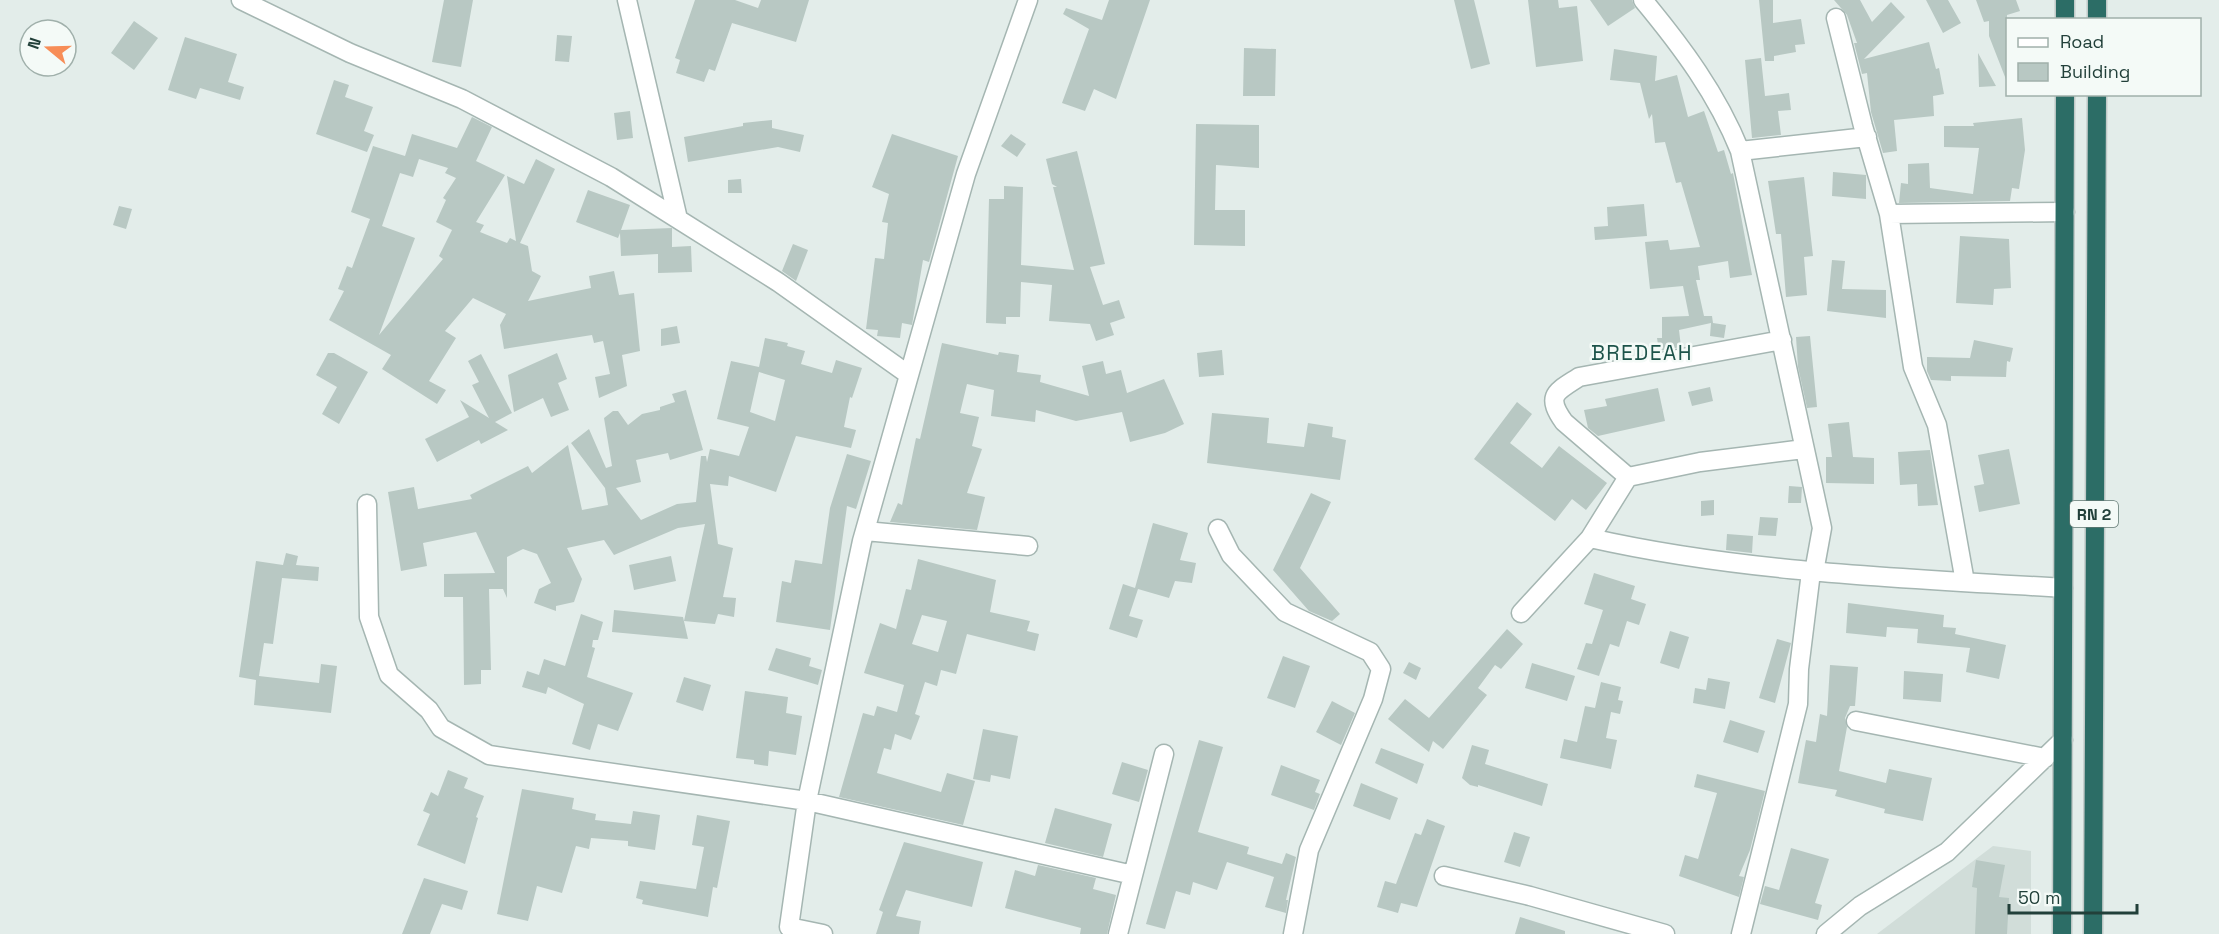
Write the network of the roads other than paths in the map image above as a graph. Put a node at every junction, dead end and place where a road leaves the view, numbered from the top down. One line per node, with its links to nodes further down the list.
1 (241, 0): 16 (street)
2 (627, 0): 16 (street)
3 (1028, 0): 18 (street)
4 (1643, 0): 13 (street)
5 (2065, 0): 8 (highway)
6 (2097, 0): 9 (highway)
7 (1836, 18): 12 (street)
8 (2065, 18)
9 (2097, 18)
10 (2065, 96): 14 (highway, RN 2)
11 (2097, 96): 44 (highway, RN 2)
12 (1867, 137): 13 (street); 15 (street)
13 (1740, 151): 17 (street)
14 (2065, 212): 15 (street); 28 (highway, RN 2)
15 (1889, 214): 27 (street)
16 (678, 219): 18 (street)
17 (1782, 340): 19 (street); 20 (street)
18 (909, 375): 23 (street)
19 (1804, 449): 20 (street); 26 (street)
20 (1628, 477): 24 (street)
21 (367, 504): 34 (street)
22 (1218, 529): 39 (street)
23 (865, 531): 25 (street); 34 (street)
24 (1590, 538): 26 (street); 29 (street)
25 (1028, 546)
26 (1812, 572): 27 (street); 41 (street)
27 (1965, 582): 28 (street)
28 (2063, 588): 31 (highway, RN 2)
29 (1521, 613)
30 (1856, 721): 33 (street)
31 (2063, 740): 33 (street); 43 (highway, RN 2)
32 (1164, 754): 35 (street)
33 (2045, 758): 42 (street)
34 (807, 801): 35 (street); 37 (street)
35 (1133, 875): 38 (street)
36 (1443, 876): 40 (street)
37 (823, 934)
38 (1118, 934)
39 (1293, 934)
40 (1665, 934)
41 (1741, 934)
42 (1826, 934)
43 (2062, 934)
44 (2094, 934)

